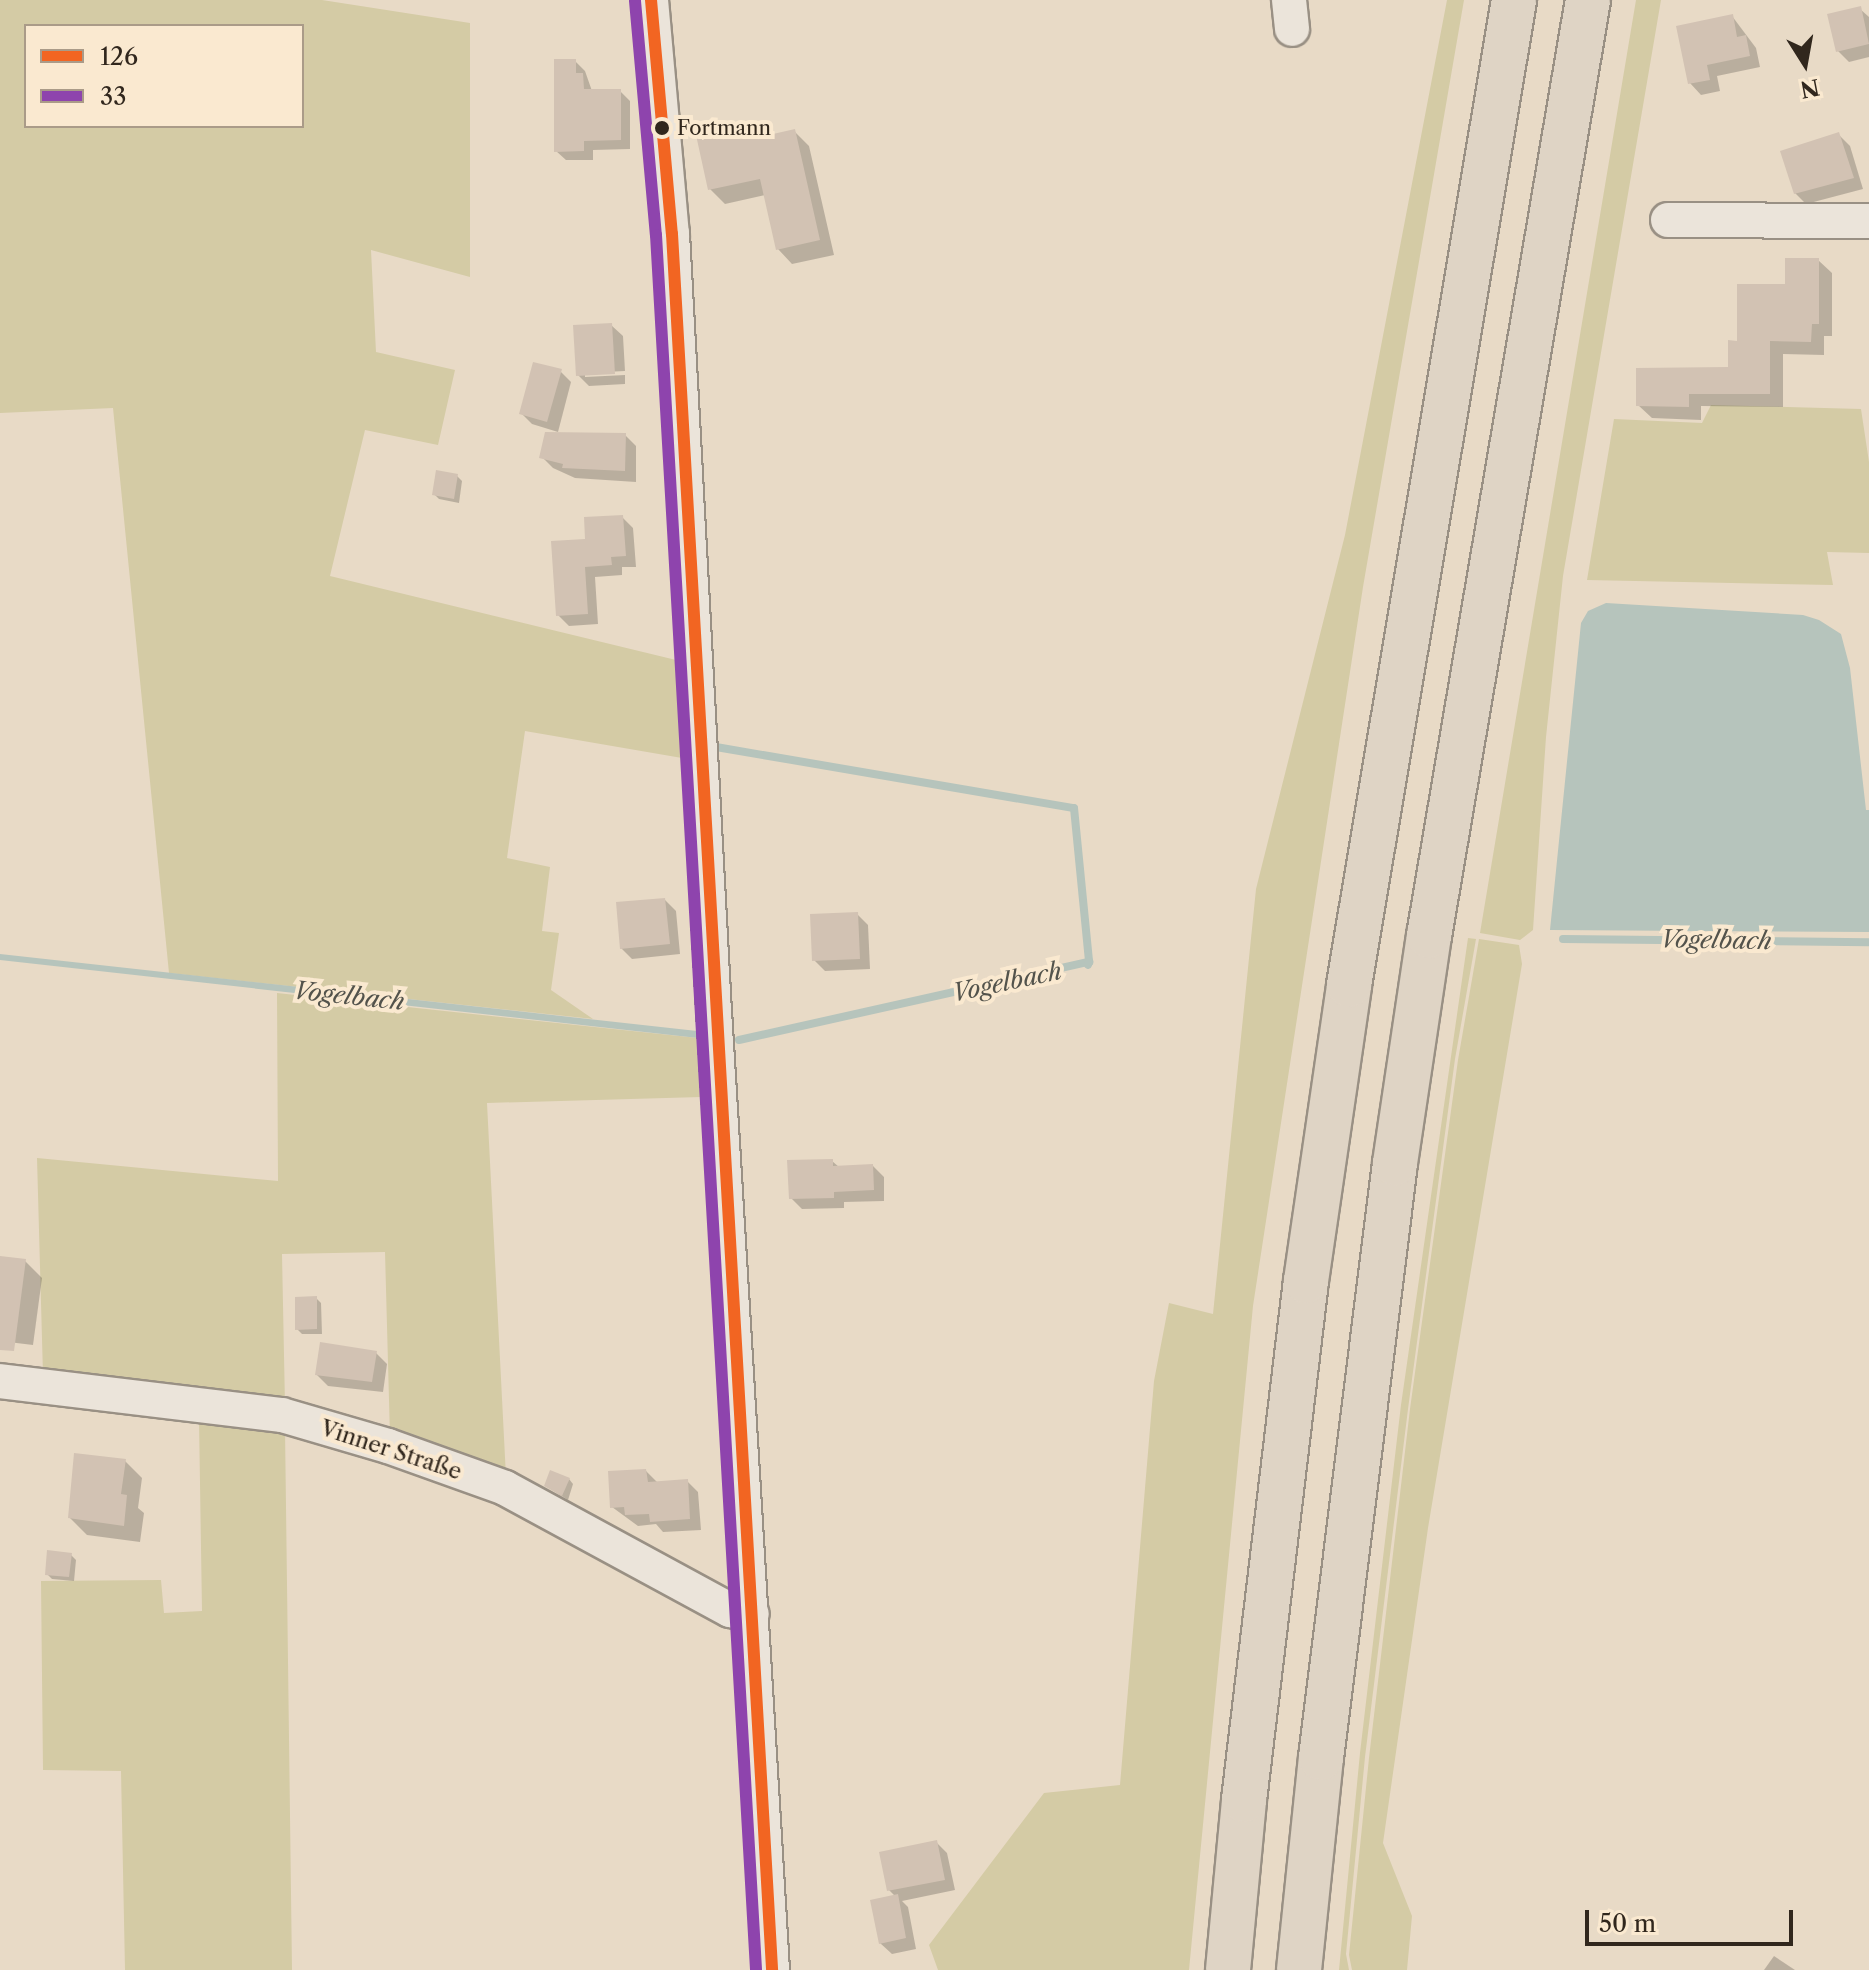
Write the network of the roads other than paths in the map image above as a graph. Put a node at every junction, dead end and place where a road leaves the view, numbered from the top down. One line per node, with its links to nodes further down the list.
1 (651, 0): 7 (street)
2 (1514, 0): 9 (highway)
3 (1588, 0): 10 (highway)
4 (1668, 220): 5 (street)
5 (1869, 221)
6 (0, 1381): 7 (street, Vinner Straße)
7 (752, 1614): 8 (street)
8 (772, 1970)
9 (1228, 1970)
10 (1299, 1970)

